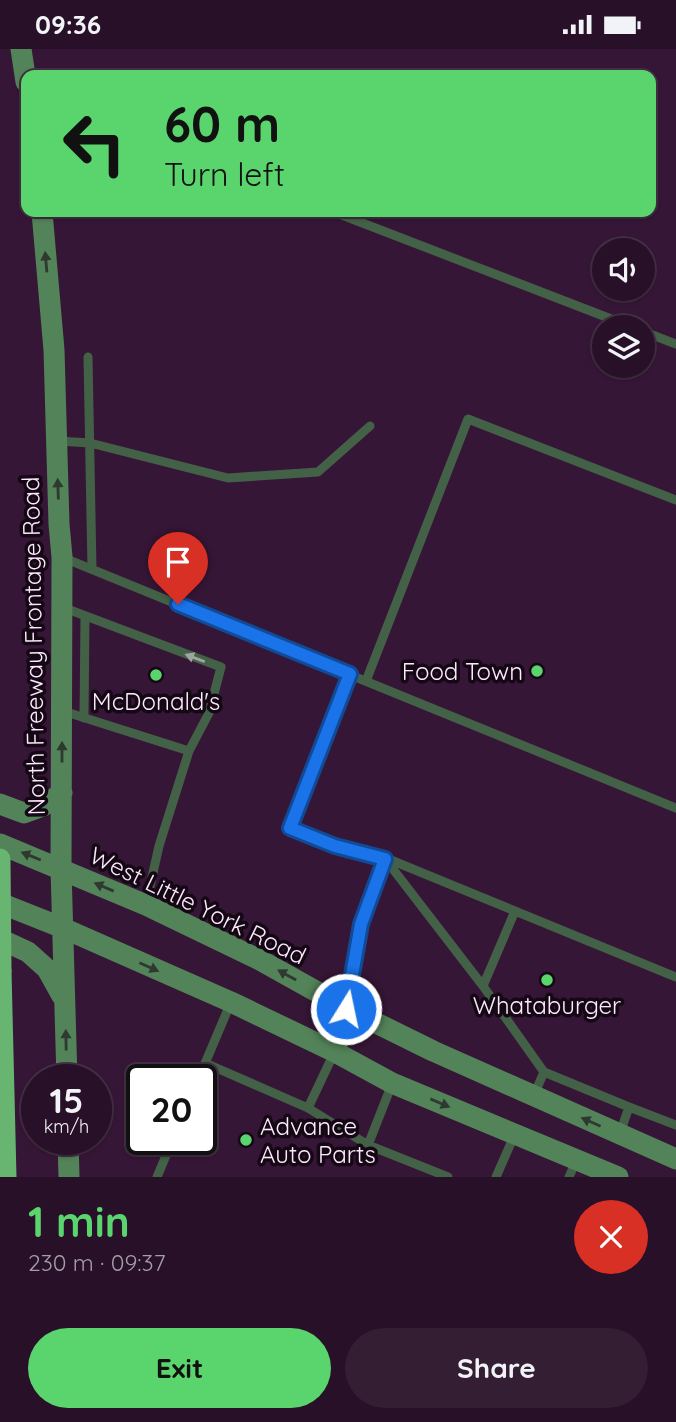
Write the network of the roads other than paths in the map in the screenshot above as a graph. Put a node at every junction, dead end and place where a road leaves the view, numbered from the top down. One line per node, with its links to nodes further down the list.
1 (20, 49): 2 (main road)
2 (24, 70)
3 (42, 217): 10 (main road, North Freeway Frontage Road, one-way to 3)
4 (347, 217): 5 (lane)
5 (601, 315)
6 (655, 336): 7 (lane)
7 (676, 344)
8 (88, 357): 11 (lane)
9 (370, 426): 11 (lane)
10 (56, 440): 11 (lane); 13 (main road, North Freeway Frontage Road, one-way to 10)
11 (90, 443): 14 (lane)
12 (676, 500): 18 (lane)
13 (62, 557): 14 (lane); 15 (main road, North Freeway Frontage Road)
14 (92, 569): 17 (lane)
15 (62, 607): 16 (lane); 19 (main road, North Freeway Frontage Road)
16 (85, 616): 20 (lane); 21 (lane, one-way to 16)
17 (350, 674): 18 (lane); 27 (lane)
18 (366, 681): 24 (lane)
19 (62, 711): 20 (lane); 22 (main road, North Freeway Frontage Road, one-way to 19)
20 (84, 718): 21 (lane)
21 (189, 751): 30 (lane)
22 (62, 793): 23 (main road); 28 (main road, North Freeway Frontage Road)
23 (0, 804)
24 (676, 808)
25 (0, 844): 28 (main road, West Little York Road, one-way to 25)
26 (0, 859): 34 (highway, bridge)
27 (385, 859): 31 (lane); 36 (lane); 39 (lane)
28 (61, 869): 30 (main road, West Little York Road, one-way to 28); 32 (main road, North Freeway Frontage Road)
29 (0, 903): 32 (main road)
30 (146, 905): 39 (main road, West Little York Road, one-way to 30)
31 (515, 911): 35 (lane); 36 (lane)
32 (63, 928): 37 (main road, North Freeway Frontage Road); 38 (main road, one-way to 38)
33 (0, 939): 37 (main road)
34 (1, 971): 56 (highway)
35 (676, 977)
36 (484, 986): 43 (lane)
37 (65, 1000): 42 (main road, North Freeway Frontage Road, one-way to 37)
38 (230, 1002): 40 (main road); 41 (lane)
39 (346, 1009): 40 (main road); 45 (main road, West Little York Road)
40 (335, 1052): 44 (main road); 47 (lane)
41 (205, 1063): 47 (lane)
42 (67, 1064)
43 (544, 1072): 45 (lane); 46 (lane)
44 (392, 1083): 49 (main road, one-way to 49); 51 (lane)
45 (533, 1096): 50 (main road, West Little York Road, one-way to 45)
46 (629, 1107): 48 (lane); 50 (lane)
47 (308, 1108): 51 (lane)
48 (676, 1125)
49 (514, 1134): 55 (main road); 60 (lane)
50 (619, 1134): 54 (main road, West Little York Road)
51 (368, 1145): 59 (lane)
52 (68, 1155): 57 (main road)
53 (166, 1155): 58 (lane)
54 (676, 1159)
55 (573, 1168): 61 (main road)
56 (6, 1177)
57 (69, 1177)
58 (157, 1177)
59 (449, 1177)
60 (496, 1177)
61 (618, 1177)

